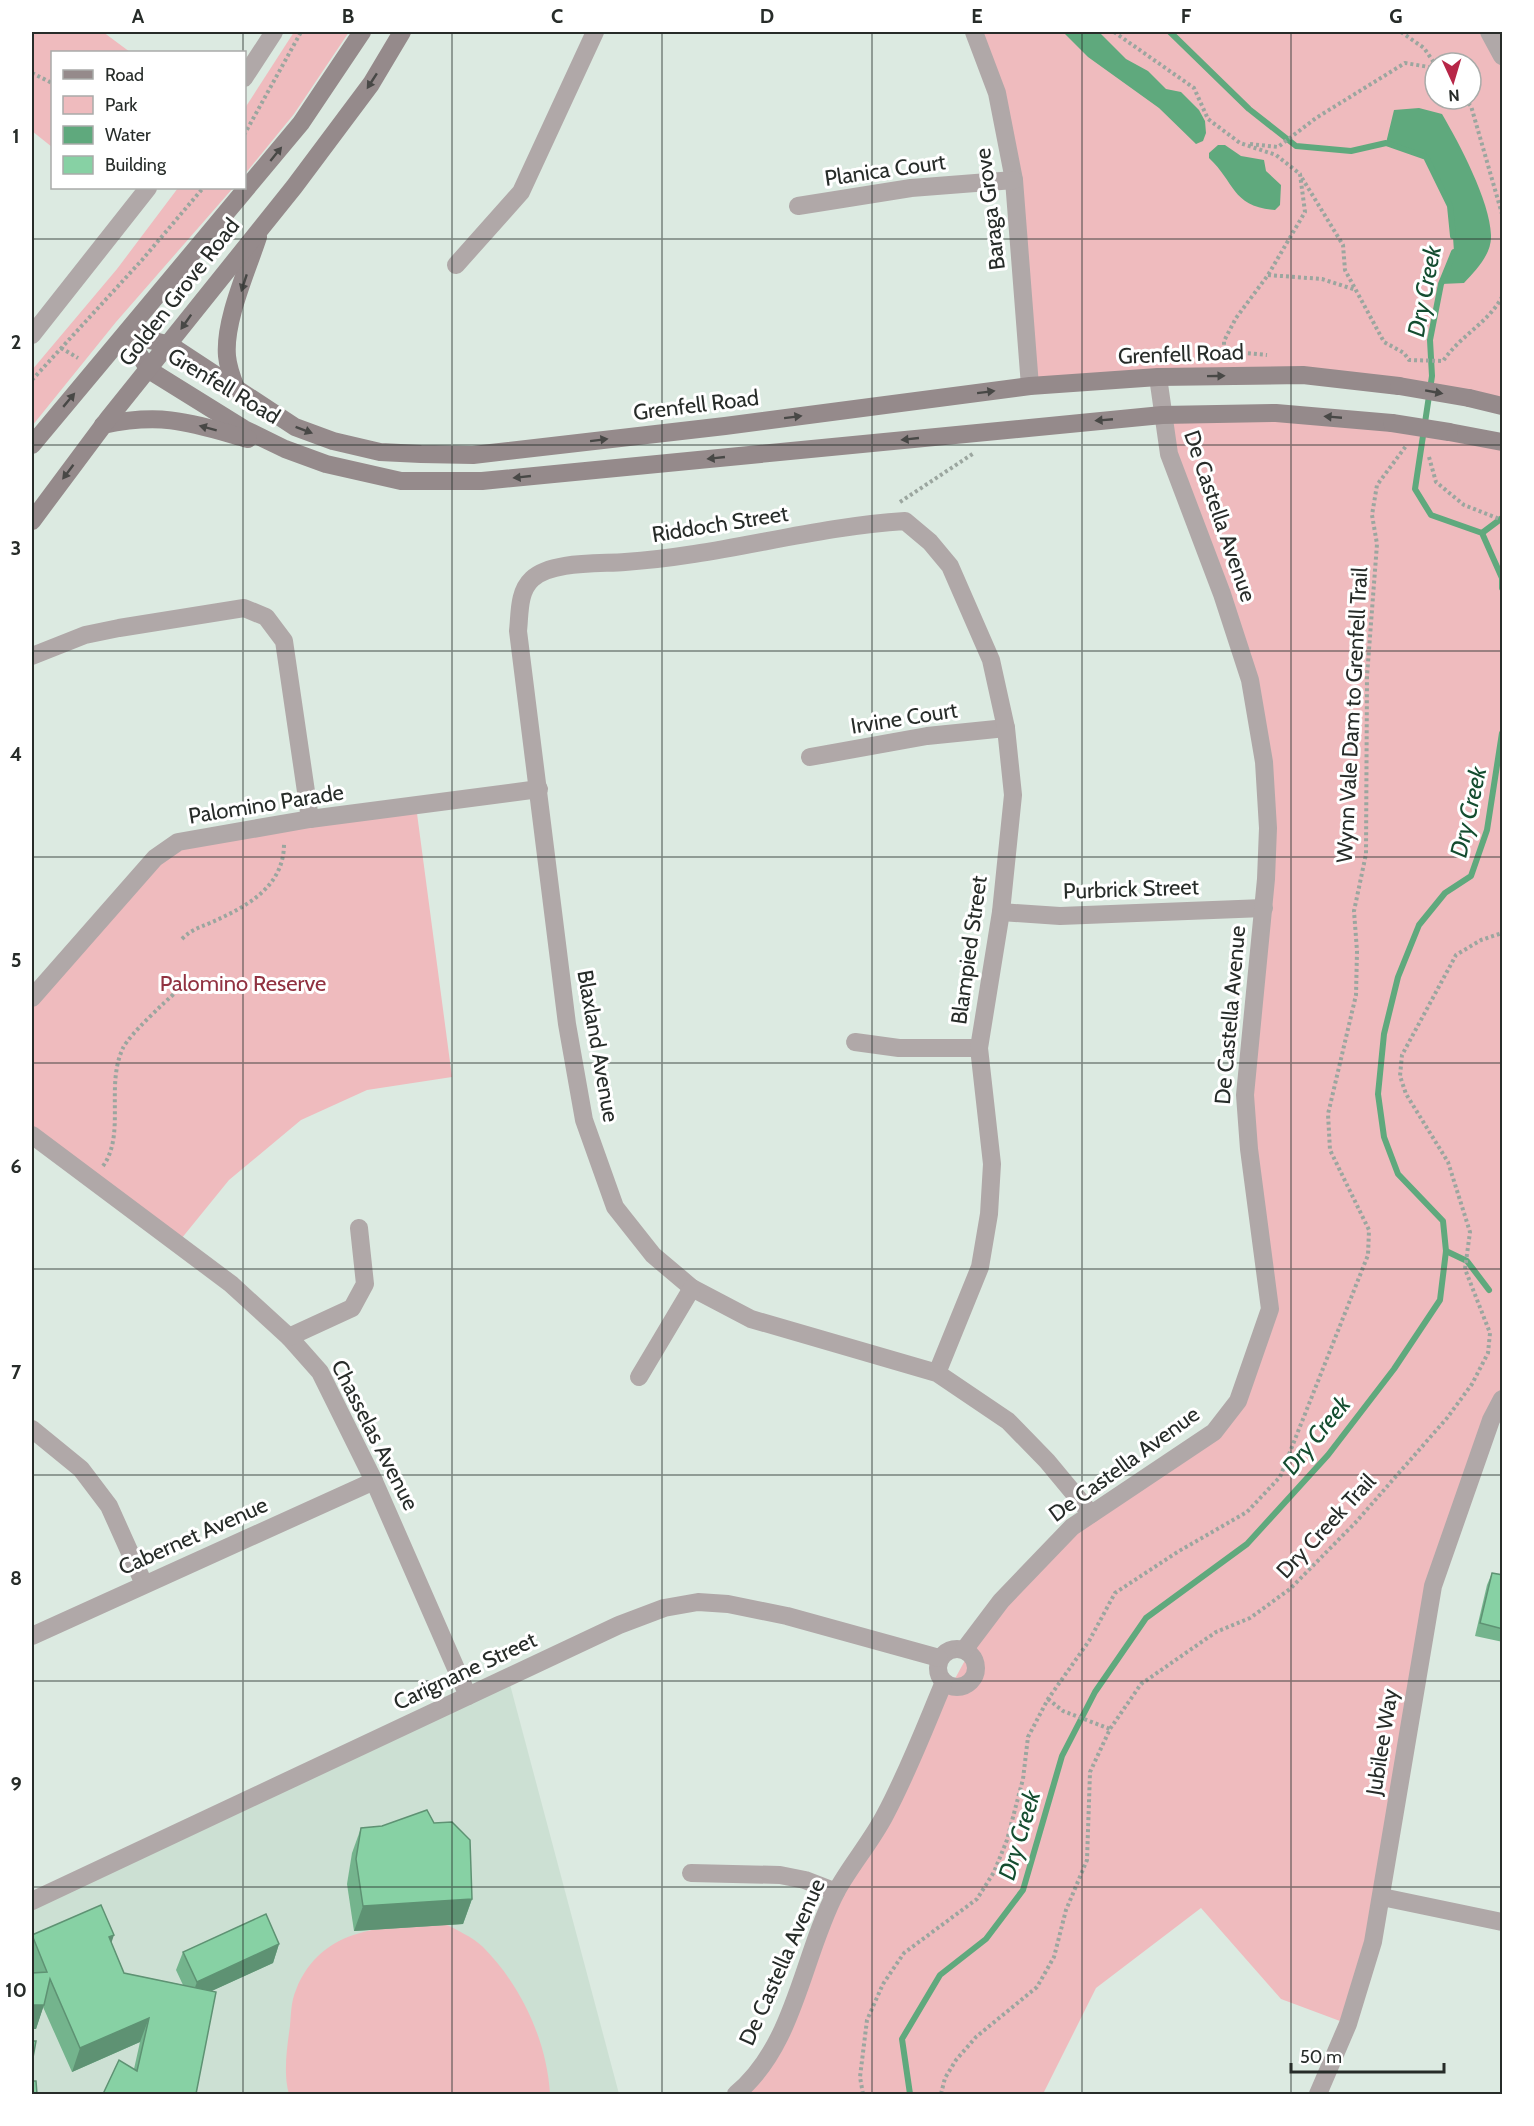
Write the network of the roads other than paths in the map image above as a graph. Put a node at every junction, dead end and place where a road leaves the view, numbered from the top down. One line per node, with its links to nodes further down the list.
1 (274, 32): 8 (street)
2 (362, 32): 14 (main road, Golden Grove Road, one-way to 2)
3 (402, 32): 12 (main road, Golden Grove Road, one-way to 12)
4 (595, 32): 13 (street)
5 (974, 32): 9 (street, Baraga Grove)
6 (1489, 32): 7 (street)
7 (1503, 56)
8 (246, 75)
9 (1014, 180): 11 (street, Planica Court); 19 (street, Baraga Grove)
10 (147, 189): 15 (street)
11 (798, 206)
12 (261, 227): 16 (main road, Golden Grove Road, one-way to 16); 20 (main road, one-way to 20)
13 (456, 265)
14 (126, 334): 16 (main road, Grenfell Road); 17 (main road, Grenfell Road); 25 (main road, Golden Grove Road, one-way to 14)
15 (32, 335)
16 (170, 345): 17 (main road, Golden Grove Road); 20 (main road, Grenfell Road)
17 (149, 370): 23 (main road, Golden Grove Road); 26 (main road, Grenfell Road)
18 (1158, 377): 19 (main road, Grenfell Road); 21 (main road, Grenfell Road, one-way to 21, bridge); 22 (street, De Castella Avenue)
19 (1030, 386): 20 (main road, Grenfell Road, one-way to 19)
20 (236, 388)
21 (1503, 406)
22 (1162, 415): 24 (main road, Grenfell Road, one-way to 22, bridge); 26 (main road, Grenfell Road, one-way to 26); 35 (street, De Castella Avenue)
23 (103, 425): 26 (main road, one-way to 23); 27 (main road, Golden Grove Road, one-way to 27)
24 (1503, 442)
25 (32, 445)
26 (285, 449)
27 (32, 521)
28 (930, 542): 29 (street, Riddoch Street); 31 (street, Blampied Street)
29 (521, 595): 33 (street, Blaxland Avenue)
30 (32, 656): 34 (street)
31 (1006, 728): 32 (street, Irvine Court); 36 (street, Blampied Street)
32 (810, 757)
33 (539, 789): 34 (street, Palomino Parade); 42 (street, Blaxland Avenue)
34 (310, 819): 37 (street, Palomino Parade)
35 (1264, 908): 36 (street, Purbrick Street); 49 (street, De Castella Avenue)
36 (1001, 912): 39 (street, Blampied Street)
37 (32, 998)
38 (855, 1042): 39 (street)
39 (979, 1048): 44 (street, Blampied Street)
40 (32, 1135): 43 (street, Chasselas Avenue)
41 (359, 1228): 43 (street)
42 (692, 1288): 44 (street, Blaxland Avenue); 45 (street)
43 (289, 1337): 48 (street, Chasselas Avenue)
44 (937, 1373): 49 (street, Blaxland Avenue)
45 (639, 1377)
46 (1503, 1399): 58 (street, Jubilee Way)
47 (32, 1429): 50 (street)
48 (375, 1481): 50 (street, Cabernet Avenue); 55 (street, Chasselas Avenue)
49 (1091, 1514): 52 (street, De Castella Avenue)
50 (144, 1584): 51 (street, Cabernet Avenue)
51 (32, 1636)
52 (964, 1650): 53 (street); 54 (street)
53 (939, 1658): 54 (street); 55 (street, Carignane Street)
54 (944, 1682): 57 (street, De Castella Avenue)
55 (468, 1696): 59 (street, Carignane Street)
56 (691, 1873): 57 (street)
57 (836, 1892): 61 (street, De Castella Avenue)
58 (1382, 1897): 60 (street); 62 (street, Jubilee Way)
59 (32, 1901)
60 (1503, 1922)
61 (736, 2094)
62 (1318, 2094)

